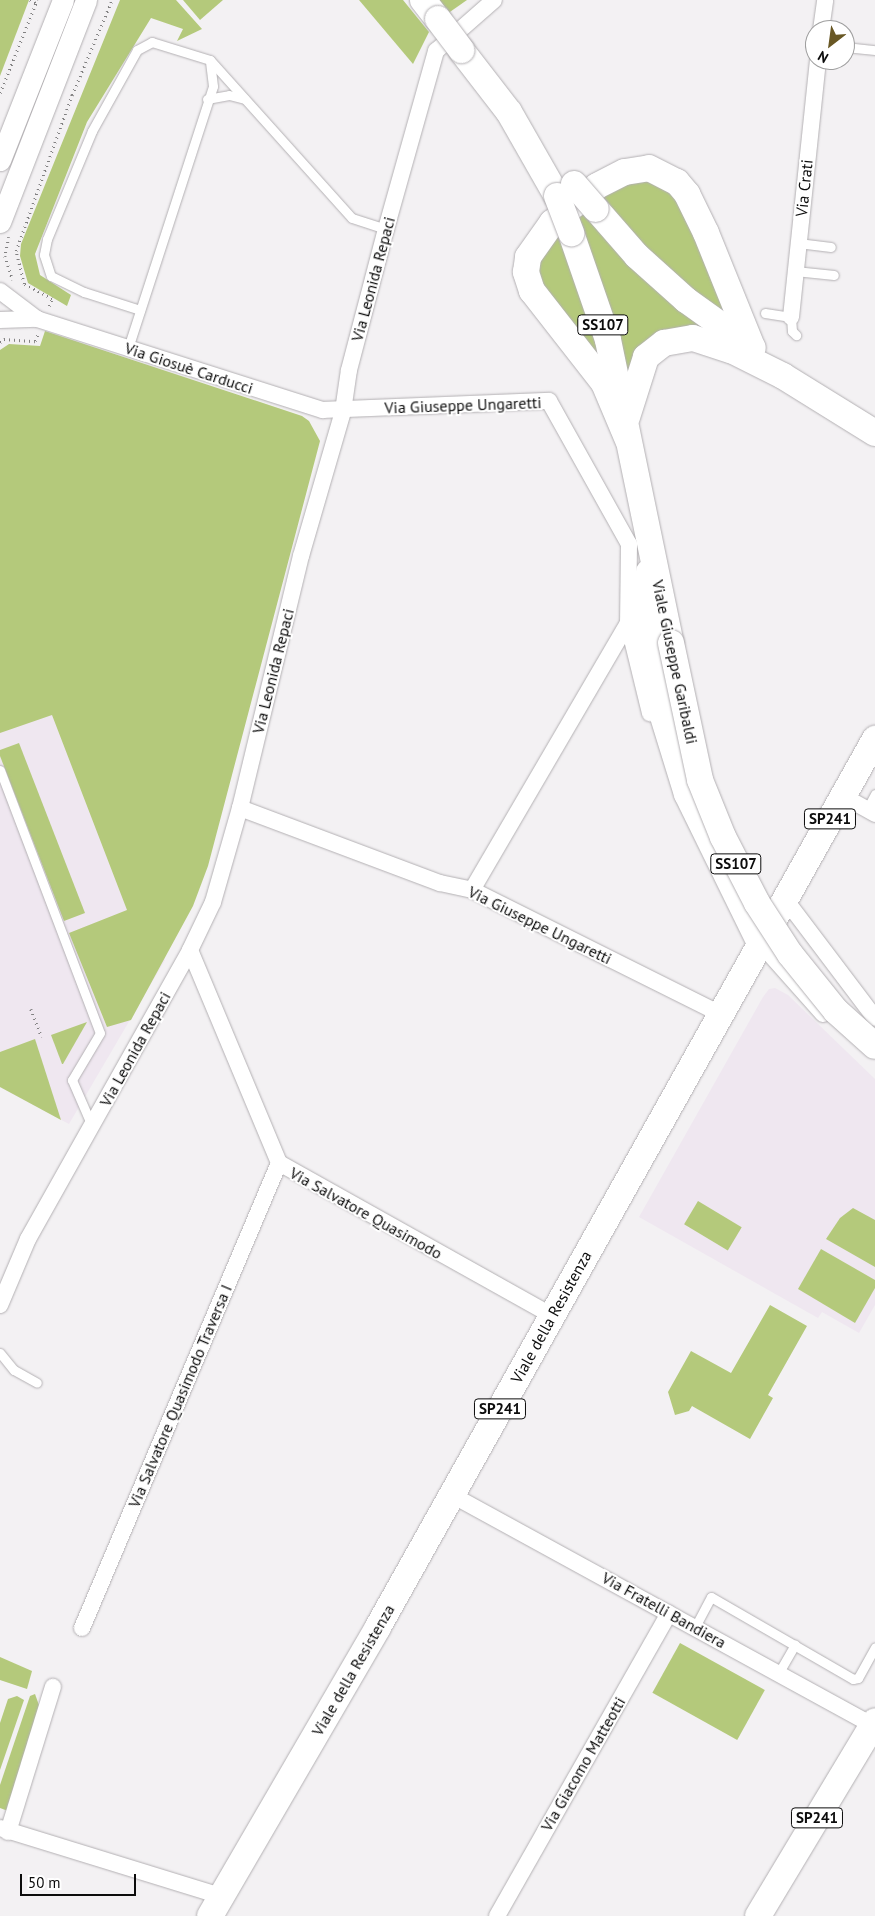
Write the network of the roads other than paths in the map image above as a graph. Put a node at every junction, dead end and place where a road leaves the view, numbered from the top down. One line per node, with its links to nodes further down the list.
1 (63, 0): 13 (street)
2 (86, 0): 15 (street)
3 (494, 0): 16 (street, Via Leonida Repaci)
4 (825, 0): 6 (street)
5 (430, 10): 14 (main road, SS107, bridge)
6 (822, 20)
7 (855, 48): 8 (lane)
8 (875, 50)
9 (210, 60): 11 (lane); 12 (lane); 22 (lane)
10 (817, 70): 17 (street, Via Crati)
11 (207, 99): 12 (lane); 22 (lane)
12 (245, 99): 16 (lane)
13 (0, 160)
14 (566, 190): 28 (main road, bridge); 32 (main road, Viale Giuseppe Garibaldi / SS107, bridge)
15 (5, 227)
16 (386, 229): 31 (street, Via Leonida Repaci)
17 (798, 244): 18 (lane); 19 (street, Via Crati)
18 (831, 247)
19 (795, 271): 20 (lane); 24 (street, Via Crati)
20 (834, 275)
21 (8, 288): 26 (street, Via Giosuè Carducci)
22 (140, 310): 29 (lane)
23 (765, 313): 24 (lane)
24 (791, 317): 27 (lane)
25 (0, 320): 26 (street, Via Giosuè Carducci)
26 (40, 320): 29 (street, Via Giosuè Carducci)
27 (796, 335)
28 (752, 347): 30 (main road); 32 (main road)
29 (128, 348): 31 (street, Via Giosuè Carducci)
30 (783, 376): 32 (main road); 33 (main road)
31 (343, 411): 35 (street, Via Giuseppe Ungaretti); 41 (street, Via Leonida Repaci)
32 (627, 430): 34 (main road, Viale Giuseppe Garibaldi / SS107)
33 (875, 433)
34 (652, 549): 38 (main road); 49 (main road, Viale Giuseppe Garibaldi / SS107, bridge)
35 (628, 623): 38 (street, Via Giuseppe Ungaretti); 43 (street)
36 (875, 739): 40 (main road, SP241)
37 (0, 770): 51 (lane)
38 (687, 794): 45 (main road)
39 (875, 794): 42 (lane)
40 (842, 796): 42 (street); 44 (main road, SP241)
41 (240, 808): 43 (street, Via Giuseppe Ungaretti); 46 (street, Via Leonida Repaci)
42 (871, 812)
43 (472, 890): 47 (street, Via Giuseppe Ungaretti)
44 (786, 900): 45 (main road, Viale della Resistenza / SP241); 48 (street)
45 (760, 943): 47 (main road, Viale della Resistenza / SP241); 50 (street)
46 (190, 950): 51 (street, Via Leonida Repaci); 52 (street, Via Salvatore Quasimodo)
47 (721, 1014): 54 (main road, Viale della Resistenza / SP241)
48 (875, 1018)
49 (875, 1046)
50 (875, 1061)
51 (92, 1126): 53 (street, Via Leonida Repaci)
52 (279, 1164): 54 (street, Via Salvatore Quasimodo); 60 (street, Via Salvatore Quasimodo Traversa I)
53 (0, 1305)
54 (551, 1316): 57 (main road, Viale della Resistenza / SP241)
55 (0, 1353): 56 (lane)
56 (37, 1383)
57 (452, 1495): 58 (street, Via Fratelli Bandiera); 67 (main road, Viale della Resistenza / SP241)
58 (669, 1613): 59 (street, Via Fratelli Bandiera); 68 (street, Via Giacomo Matteotti)
59 (694, 1627): 61 (lane); 63 (street, Via Fratelli Bandiera)
60 (82, 1628)
61 (795, 1645): 62 (lane); 63 (lane)
62 (875, 1648)
63 (778, 1674): 65 (street, Via Fratelli Bandiera)
64 (53, 1687): 66 (street)
65 (874, 1725): 69 (main road, SP241)
66 (4, 1830): 67 (street)
67 (215, 1906)
68 (497, 1916)
69 (758, 1916)

